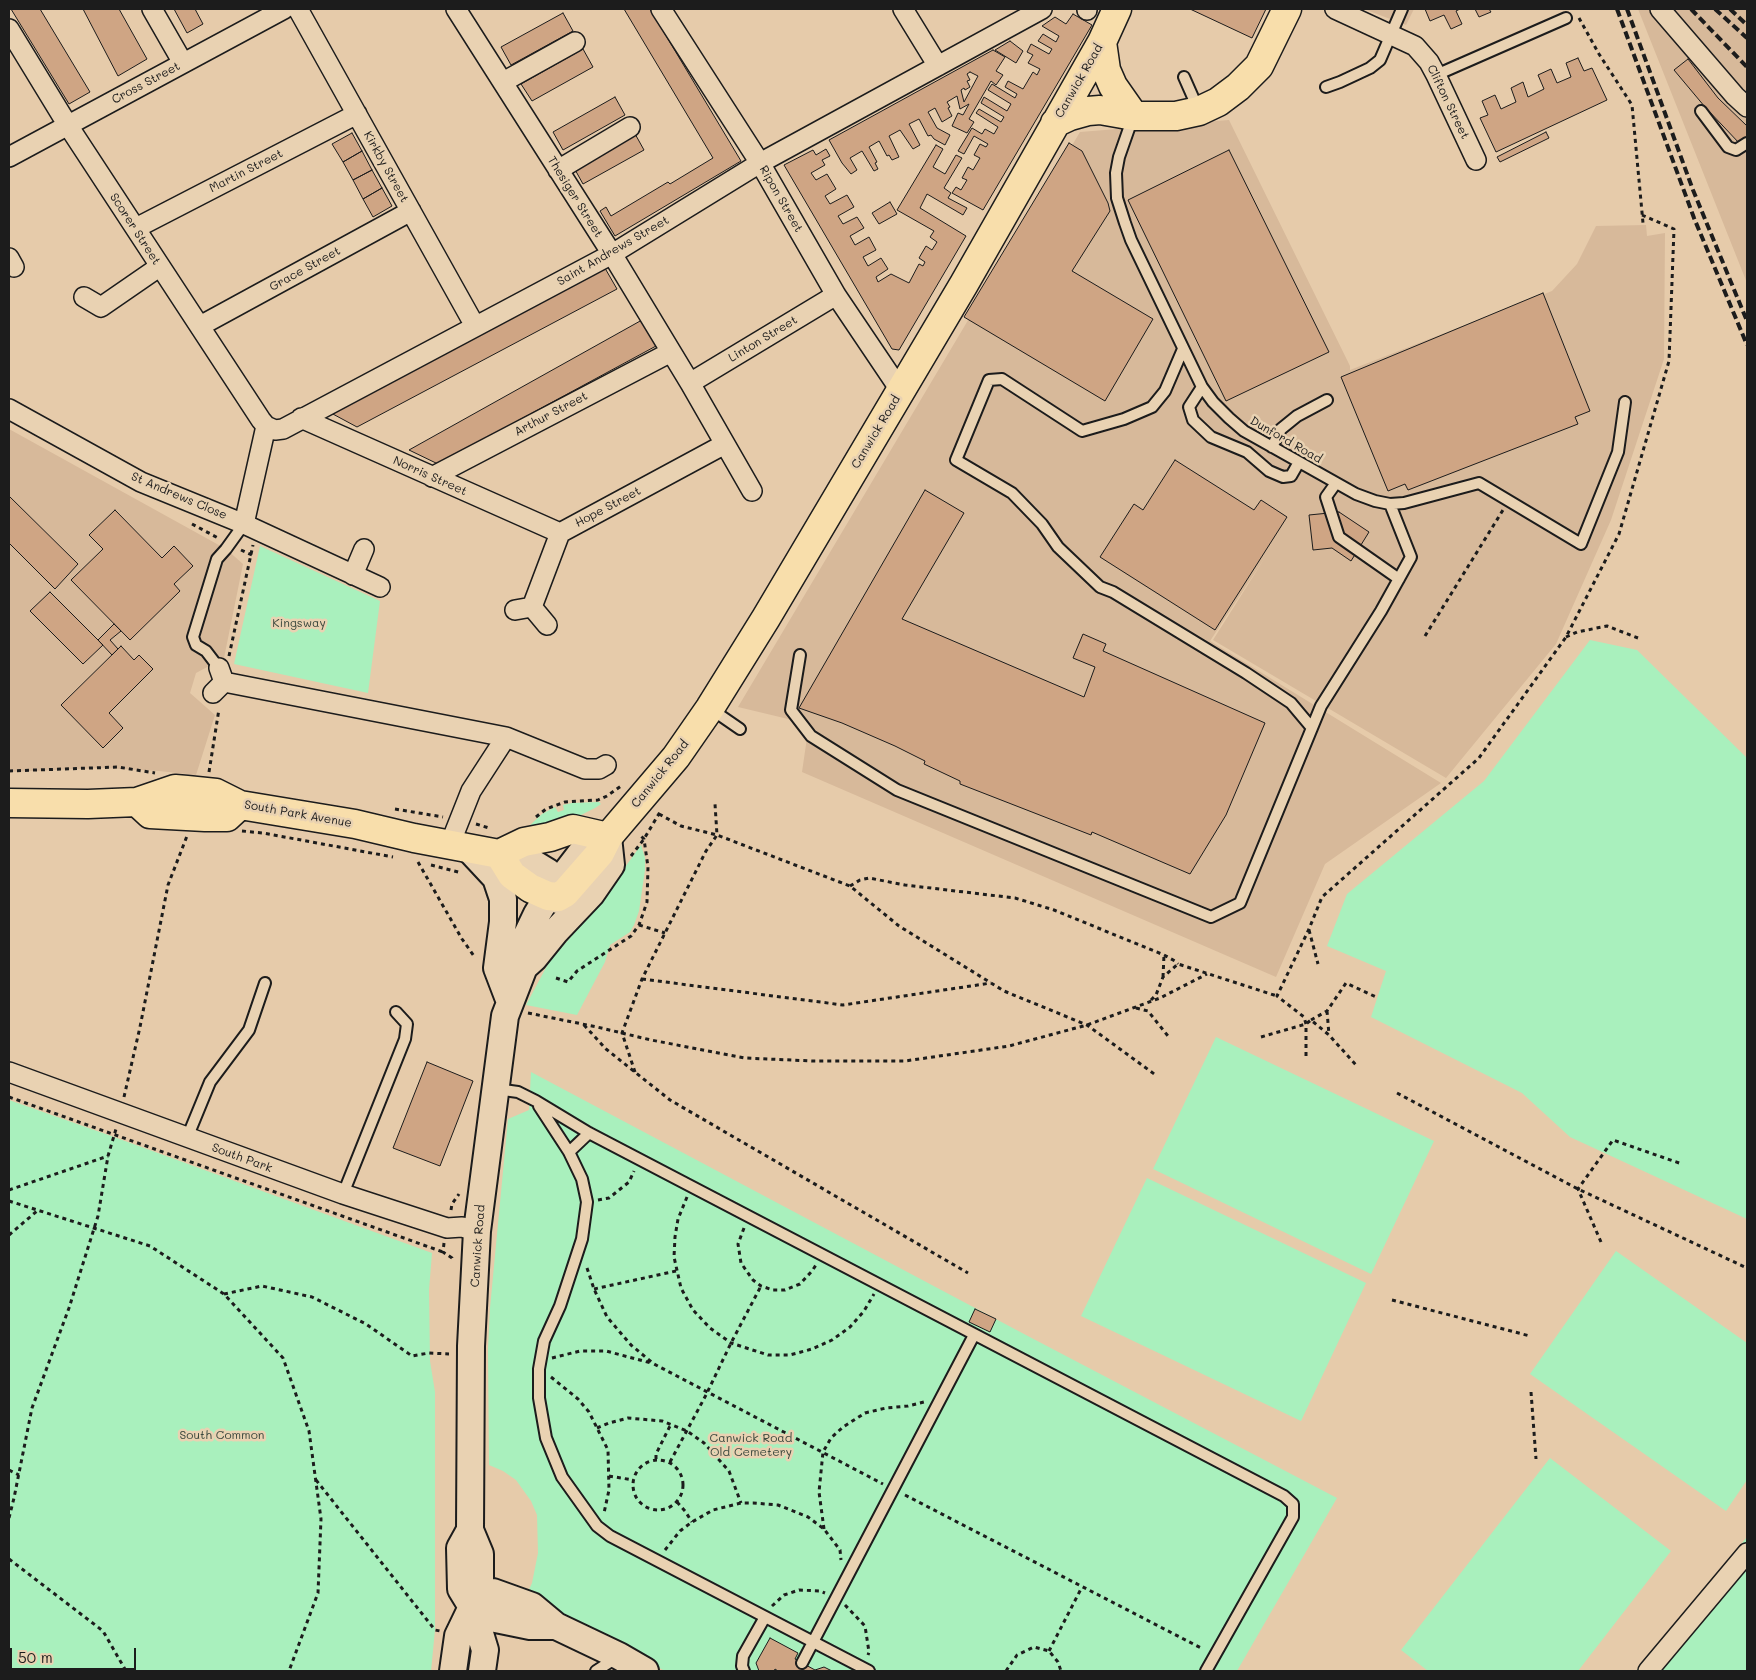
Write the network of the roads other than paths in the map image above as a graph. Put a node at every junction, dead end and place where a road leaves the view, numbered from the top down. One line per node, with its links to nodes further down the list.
1 (152, 9): 18 (street)
2 (284, 9): 18 (street, Cross Street)
3 (298, 9): 27 (street, Kirkby Street)
4 (456, 9): 22 (street, Thesiger Street)
5 (661, 9): 35 (street, Ripon Street)
6 (903, 9): 19 (street)
7 (1042, 9): 19 (street, Saint Andrews Street)
8 (1117, 9): 17 (main road, Canwick Road)
9 (1287, 9): 25 (main road)
10 (1335, 9): 15 (street, Clifton Street)
11 (1402, 9): 15 (lane)
12 (1660, 9): 24 (street)
13 (1566, 18): 20 (lane)
14 (9, 29): 30 (street, Scorer Street)
15 (1390, 34): 20 (street, Clifton Street); 23 (lane)
16 (575, 42): 22 (street)
17 (1102, 42): 28 (main road); 29 (main road, Canwick Road)
18 (182, 63): 30 (street, Cross Street)
19 (938, 66): 35 (street, Saint Andrews Street)
20 (1436, 75): 34 (street, Clifton Street)
21 (1184, 77): 25 (lane)
22 (503, 82): 36 (street, Thesiger Street)
23 (1326, 87)
24 (1747, 106)
25 (1199, 110): 28 (main road)
26 (1701, 111): 32 (lane)
27 (356, 114): 37 (street, Kirkby Street); 38 (street, Martin Street)
28 (1134, 116): 29 (main road); 45 (lane, Dunford Road)
29 (1055, 123): 49 (main road, Canwick Road)
30 (67, 124): 33 (street, Cross Street); 38 (street, Scorer Street)
31 (630, 128): 36 (street)
32 (1747, 143)
33 (9, 157)
34 (1476, 160)
35 (760, 163): 39 (street, Saint Andrews Street); 41 (street, Ripon Street)
36 (558, 170): 39 (street, Thesiger Street)
37 (411, 211): 43 (street, Grace Street); 44 (street, Kirkby Street)
38 (136, 228): 40 (street, Scorer Street)
39 (612, 254): 44 (street, Saint Andrews Street); 46 (street, Thesiger Street)
40 (160, 267): 42 (street); 43 (street, Scorer Street)
41 (836, 295): 47 (street, Linton Street); 49 (street, Ripon Street)
42 (84, 297)
43 (200, 326): 54 (street, Scorer Street)
44 (475, 326): 53 (street, Saint Andrews Street)
45 (1183, 349): 48 (lane, Dunford Road); 72 (lane)
46 (671, 352): 47 (street, Thesiger Street); 58 (street, Arthur Street)
47 (690, 383): 55 (street, Thesiger Street)
48 (1202, 387): 56 (lane, Dunford Road); 57 (lane)
49 (900, 390): 71 (main road, Canwick Road)
50 (1327, 400): 56 (lane)
51 (1625, 402): 61 (lane, Dunford Road)
52 (9, 409): 62 (street, St Andrews Close)
53 (301, 418): 54 (street, Saint Andrews Street); 58 (street, Norris Street)
54 (266, 426): 62 (street)
55 (725, 444): 60 (street, Thesiger Street); 63 (street, Hope Street)
56 (1272, 446): 57 (lane, Dunford Road)
57 (1299, 462): 59 (lane, Dunford Road)
58 (432, 477): 63 (street, Norris Street)
59 (1336, 483): 61 (lane, Dunford Road); 66 (lane)
60 (752, 491)
61 (1390, 504): 66 (lane)
62 (244, 524): 65 (street, St Andrews Close); 70 (lane)
63 (560, 533): 68 (street, Hope Street)
64 (364, 549): 65 (street)
65 (353, 575): 67 (street, St Andrews Close)
66 (1399, 579): 72 (lane)
67 (380, 587)
68 (547, 625)
69 (800, 654): 72 (lane)
70 (219, 681): 74 (street)
71 (710, 708): 73 (lane); 77 (main road, Canwick Road)
72 (1312, 728)
73 (740, 729)
74 (506, 738): 75 (street); 79 (street)
75 (606, 765)
76 (9, 803): 79 (main road, South Park Avenue)
77 (608, 836): 78 (main road); 80 (main road); 81 (main road, Canwick Road)
78 (498, 842): 79 (main road, South Park Avenue); 80 (main road)
79 (462, 847): 84 (main road)
80 (554, 893): 81 (main road); 82 (main road, Canwick Road)
81 (555, 932): 82 (main road, Canwick Road)
82 (524, 967): 84 (main road, Canwick Road)
83 (265, 983): 90 (lane)
84 (515, 1007): 87 (main road, Canwick Road)
85 (396, 1012): 92 (lane)
86 (9, 1072): 90 (street, South Park)
87 (495, 1089): 88 (lane); 93 (main road, Canwick Road)
88 (536, 1101): 89 (lane); 91 (lane)
89 (589, 1133): 91 (lane); 94 (lane)
90 (188, 1138): 92 (street, South Park)
91 (569, 1152): 97 (lane)
92 (343, 1194): 93 (street, South Park)
93 (478, 1231): 96 (main road, Canwick Road)
94 (974, 1335): 98 (lane); 107 (lane)
95 (1747, 1553): 108 (street)
96 (472, 1607): 99 (main road); 102 (main road); 103 (main road, Canwick Road)
97 (765, 1617): 98 (lane); 106 (lane)
98 (813, 1642): 100 (lane); 101 (lane)
99 (619, 1656): 104 (lane); 105 (main road)
100 (802, 1663)
101 (864, 1670)
102 (453, 1671)
103 (482, 1671)
104 (596, 1671)
105 (645, 1671)
106 (744, 1671)
107 (1206, 1671)
108 (1648, 1671)

